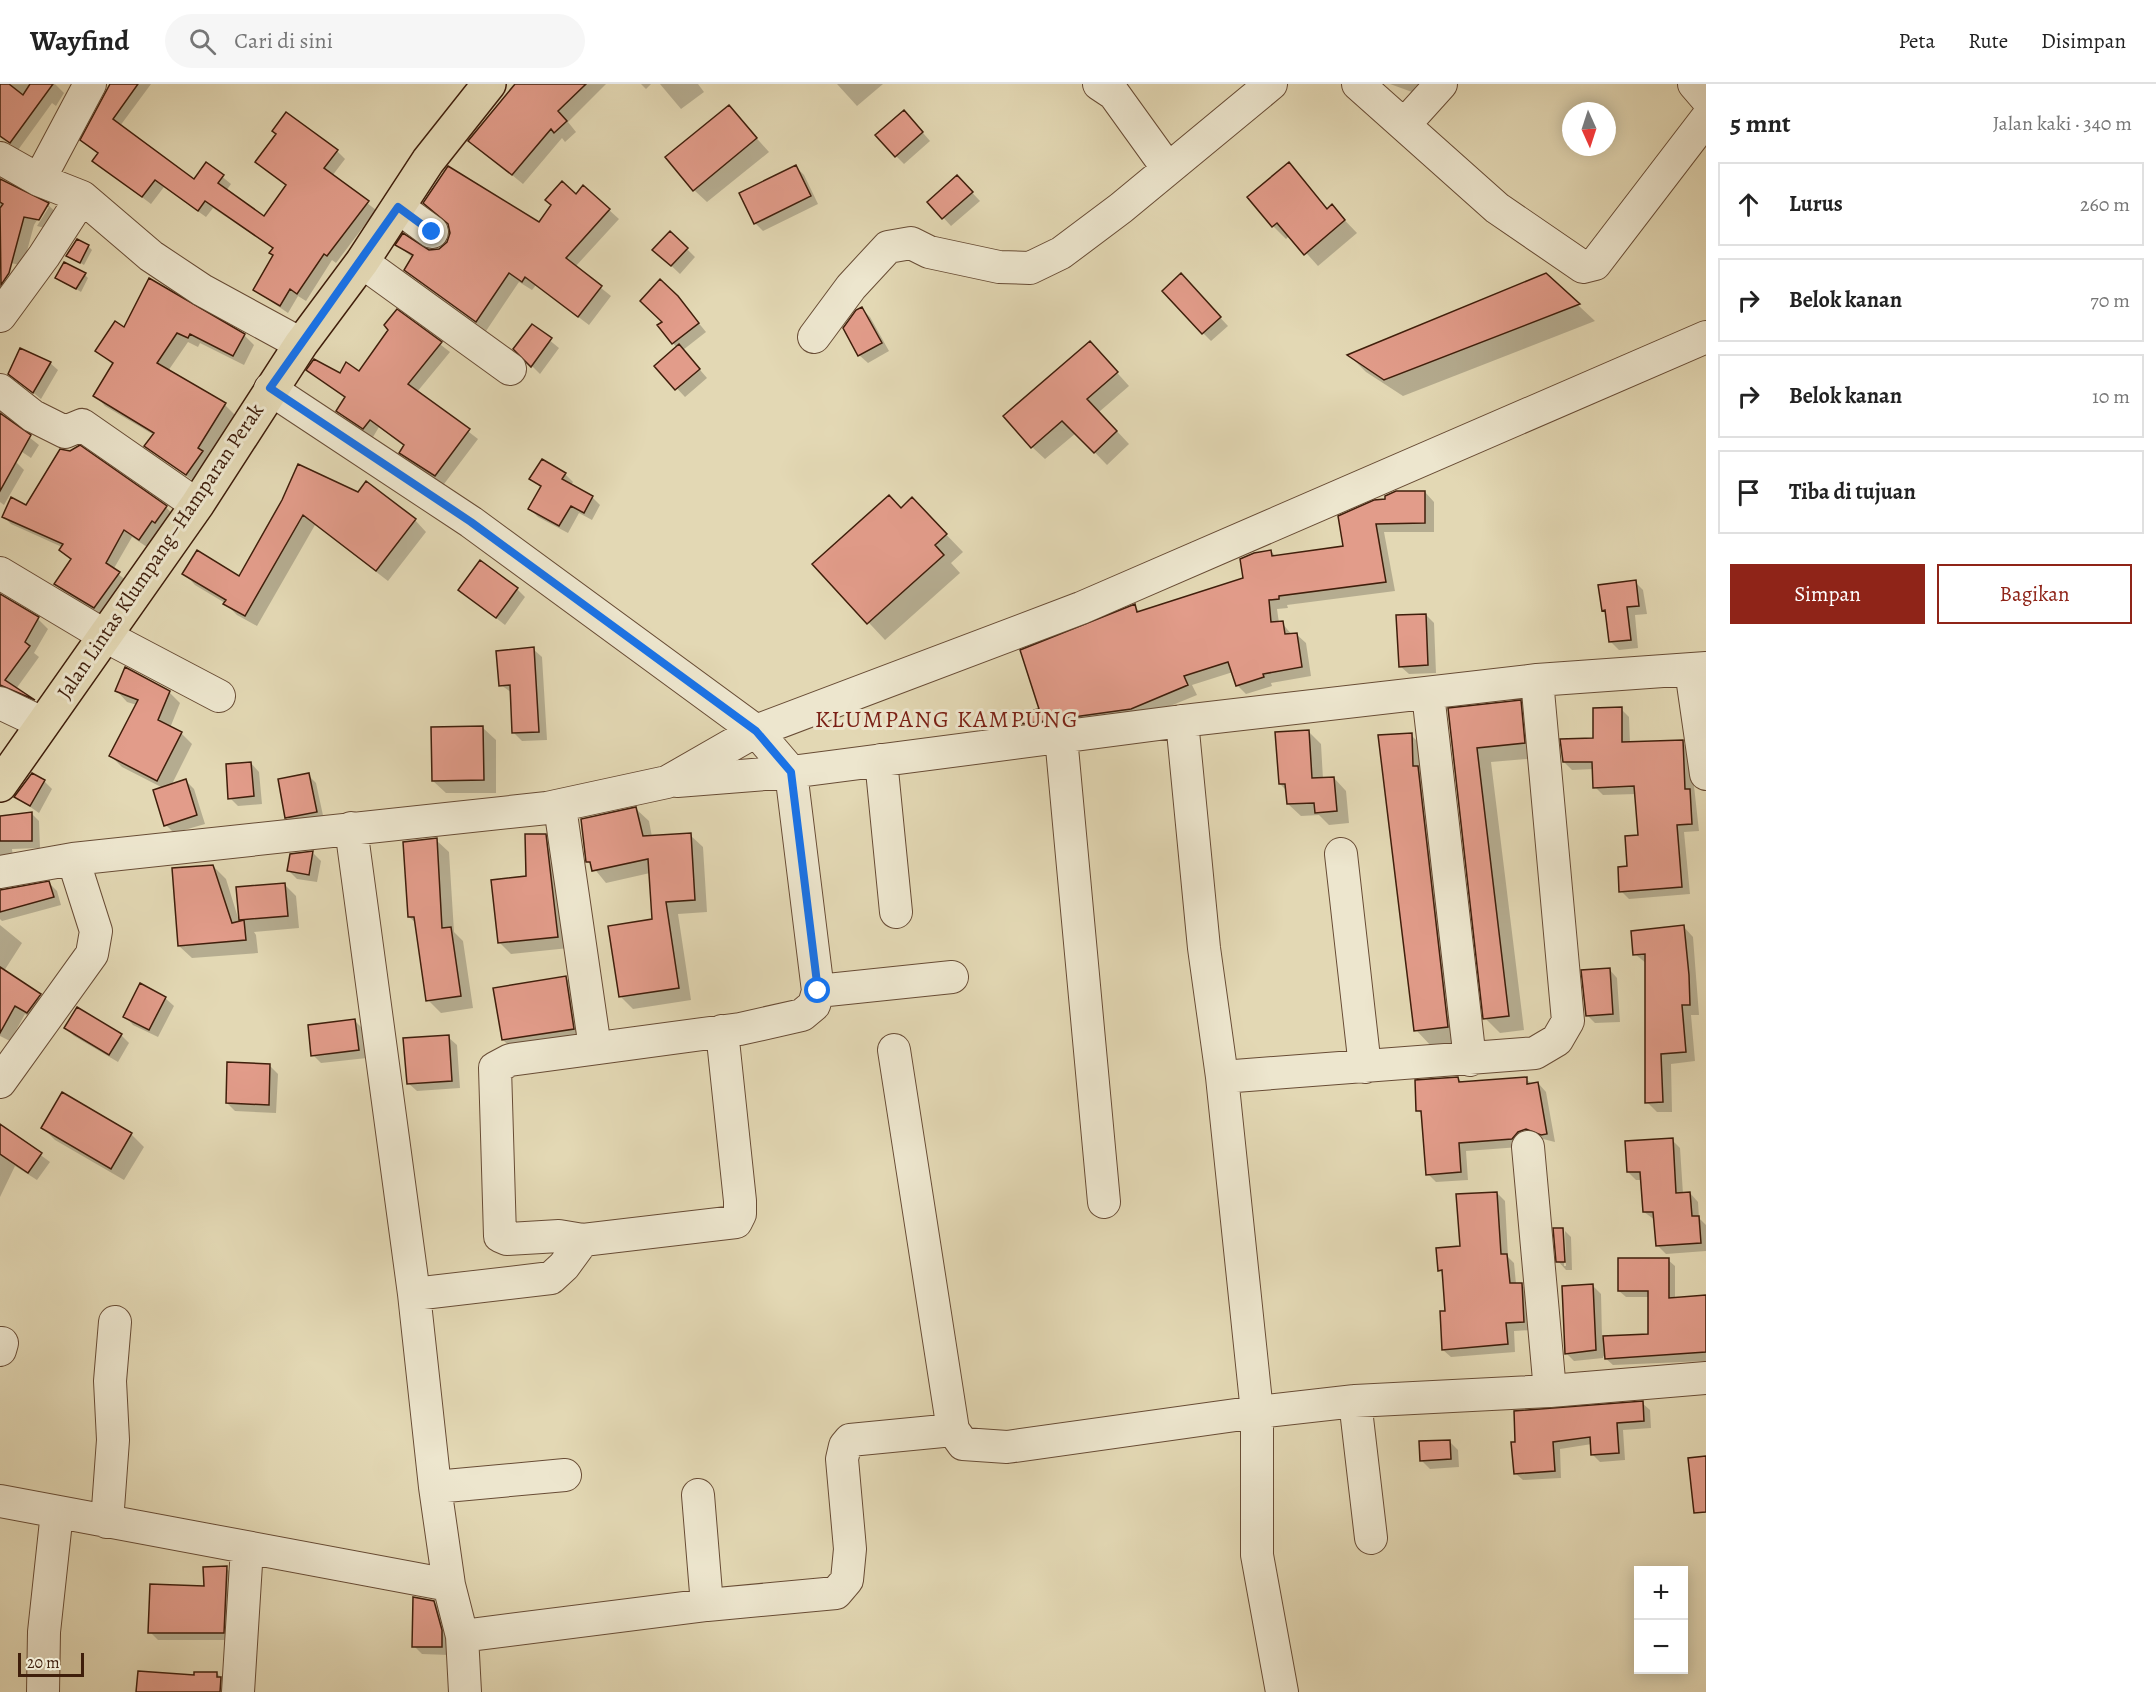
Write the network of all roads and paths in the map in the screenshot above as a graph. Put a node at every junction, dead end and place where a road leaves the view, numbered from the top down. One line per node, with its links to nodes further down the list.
1 (90, 84): 13 (street)
2 (489, 84): 15 (main road, Jalan Lintas Klumpang–Hamparan Perak)
3 (1099, 84): 12 (street)
4 (1271, 84): 12 (street)
5 (1358, 84): 10 (street)
6 (1441, 84): 10 (street)
7 (1694, 84): 8 (street)
8 (1706, 98)
9 (1706, 119): 10 (street)
10 (1404, 125)
11 (0, 158): 13 (street)
12 (1168, 169): 19 (street)
13 (39, 180): 14 (street)
14 (82, 196): 18 (street); 21 (street)
15 (398, 207): 16 (street); 17 (main road, Jalan Lintas Klumpang–Hamparan Perak)
16 (432, 232)
17 (362, 262): 21 (main road, Jalan Lintas Klumpang–Hamparan Perak); 22 (street)
18 (0, 316)
19 (814, 337)
20 (1706, 338): 35 (street)
21 (301, 344): 23 (main road, Jalan Lintas Klumpang–Hamparan Perak)
22 (510, 369)
23 (270, 388): 25 (main road, Jalan Lintas Klumpang–Hamparan Perak); 35 (street)
24 (0, 390): 25 (street)
25 (197, 505): 27 (main road, Jalan Lintas Klumpang–Hamparan Perak)
26 (0, 573): 27 (street)
27 (106, 637): 31 (street); 34 (main road, Jalan Lintas Klumpang–Hamparan Perak)
28 (1699, 669): 29 (street); 39 (street)
29 (1537, 680): 30 (street); 53 (street)
30 (1428, 694): 33 (street); 53 (street)
31 (219, 696)
32 (0, 702): 34 (street)
33 (1182, 721): 36 (street); 55 (street)
34 (42, 723): 41 (main road, Jalan Lintas Klumpang–Hamparan Perak)
35 (756, 731): 38 (street); 40 (street)
36 (1061, 737): 37 (street); 58 (street)
37 (881, 760): 38 (street); 47 (street)
38 (791, 772): 40 (street); 49 (street)
39 (1706, 774)
40 (667, 782): 42 (street)
41 (0, 785)
42 (560, 807): 43 (street); 51 (street)
43 (351, 828): 45 (street); 60 (street)
44 (1341, 854): 54 (street)
45 (73, 860): 46 (street); 56 (street)
46 (0, 872)
47 (896, 912)
48 (952, 977): 49 (street)
49 (818, 991): 50 (street)
50 (722, 1031): 51 (street); 59 (street)
51 (595, 1048): 59 (street)
52 (894, 1050): 66 (street)
53 (1470, 1060): 54 (street)
54 (1365, 1067): 55 (street)
55 (1222, 1077): 65 (street)
56 (0, 1082)
57 (1528, 1148): 63 (street)
58 (1104, 1202)
59 (583, 1240): 60 (street)
60 (414, 1294): 68 (street)
61 (115, 1322): 72 (street)
62 (1706, 1378): 63 (street)
63 (1550, 1391): 64 (street)
64 (1355, 1401): 65 (street); 73 (street)
65 (1257, 1412): 66 (street); 81 (street)
66 (953, 1430): 76 (street)
67 (565, 1476): 68 (street)
68 (435, 1488): 75 (street)
69 (698, 1496): 76 (street)
70 (0, 1501): 71 (street)
71 (57, 1512): 72 (street); 78 (street)
72 (107, 1522): 74 (street)
73 (1371, 1538)
74 (247, 1548): 75 (street); 79 (street)
75 (450, 1584): 77 (street)
76 (707, 1605): 77 (street)
77 (462, 1636): 80 (street)
78 (43, 1692)
79 (238, 1692)
80 (465, 1692)
81 (1282, 1692)

